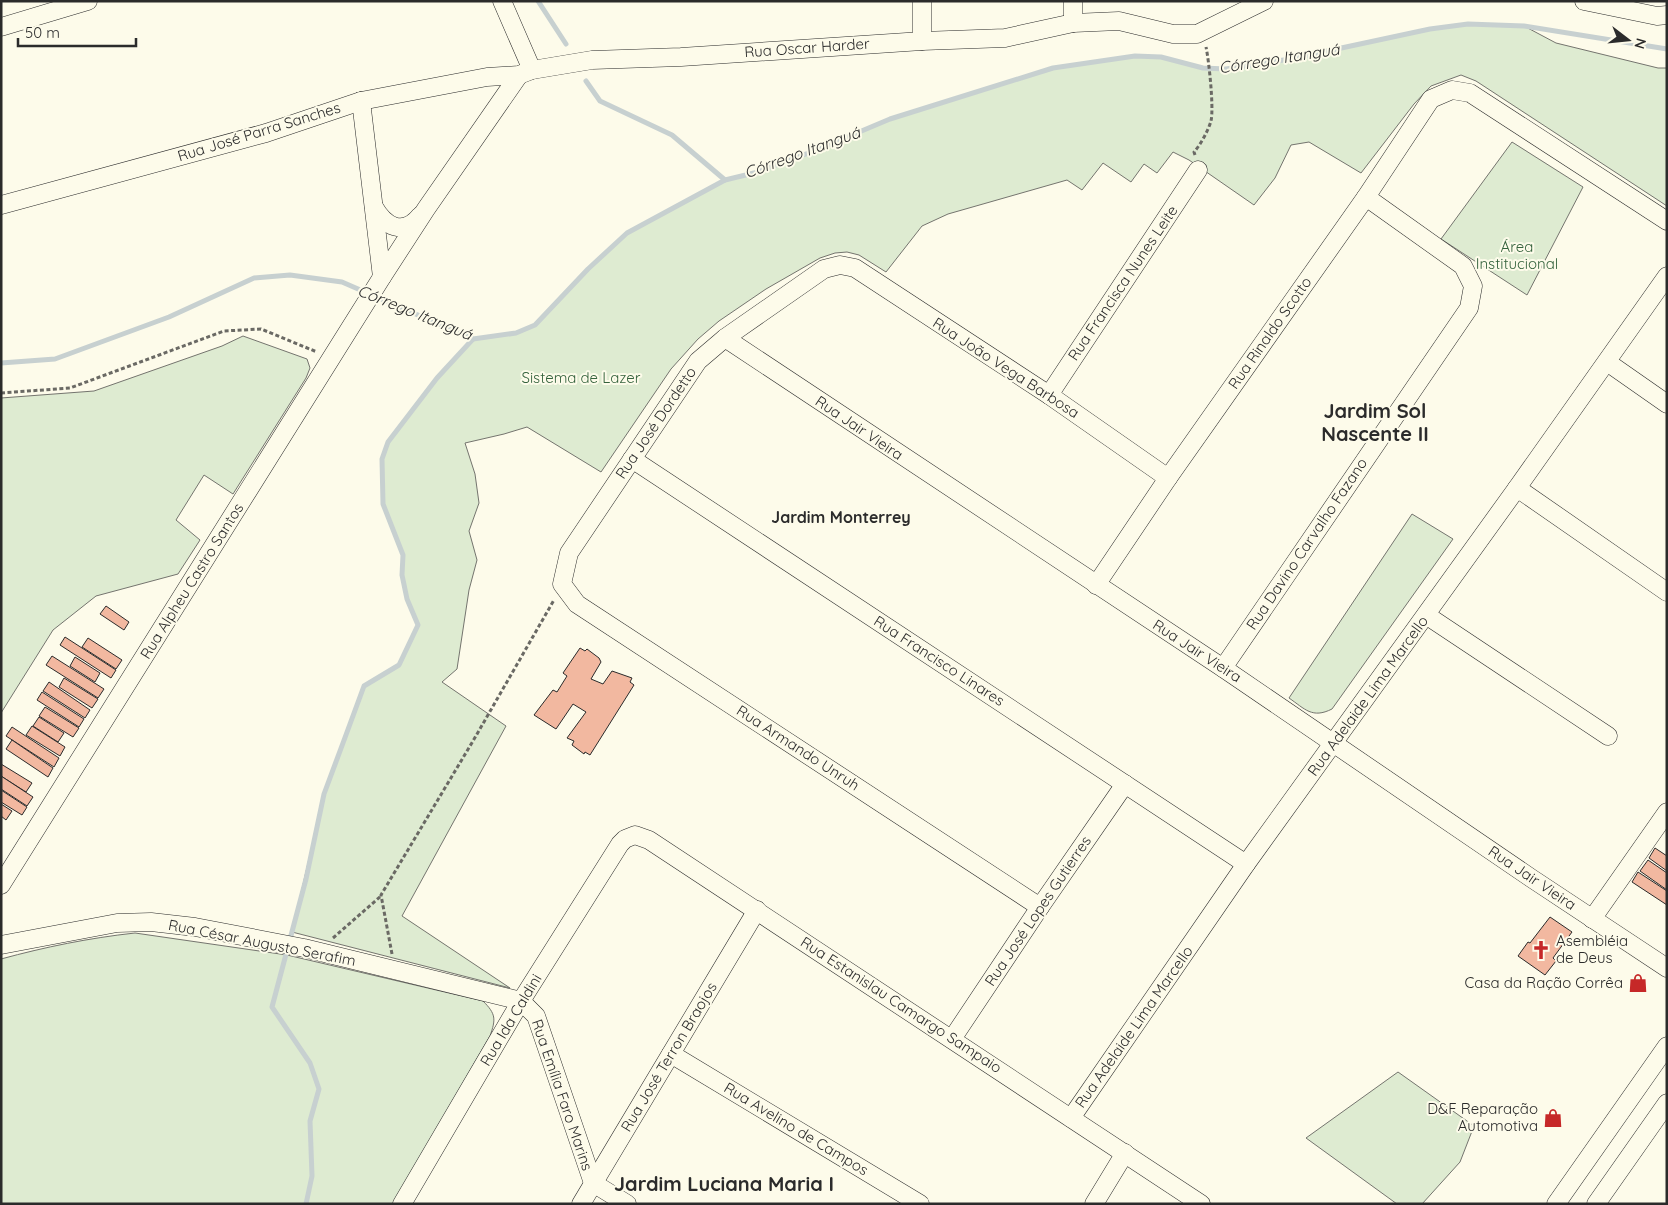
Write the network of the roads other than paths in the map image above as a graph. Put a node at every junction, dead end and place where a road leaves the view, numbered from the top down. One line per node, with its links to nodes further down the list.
1 (88, 1): 9 (street)
2 (502, 1): 11 (street)
3 (922, 1): 10 (street)
4 (1073, 1): 8 (street)
5 (1264, 1): 8 (street, Rua Oscar Harder)
6 (1584, 1): 7 (street)
7 (1667, 15)
8 (1073, 23): 10 (street, Rua Oscar Harder)
9 (1, 27)
10 (922, 41): 11 (street, Rua Oscar Harder)
11 (526, 72): 12 (street, Rua José Parra Sanches); 17 (street, Rua Alpheu Castro Santos)
12 (362, 101): 15 (street, Rua José Parra Sanches); 16 (street)
13 (1198, 170): 24 (street, Rua Francisca Nunes Leite)
14 (1366, 197): 18 (street, Rua Rinaldo Scotto); 27 (street, Rua Rinaldo Scotto); 33 (street, Rua Davino Carvalho Fazano)
15 (1, 205)
16 (374, 207): 17 (street, Rua Alpheu Castro Santos); 21 (street)
17 (426, 209): 21 (street, Rua Alpheu Castro Santos)
18 (1667, 221)
19 (840, 265): 22 (street, Rua José Dordetto); 24 (street, Rua João Vega Barbosa)
20 (1667, 276): 23 (street, Rua Adelaide Lima Marcello)
21 (381, 280): 40 (street, Rua Alpheu Castro Santos)
22 (725, 338): 26 (street, Rua José Dordetto); 30 (street, Rua Jair Vieira)
23 (1606, 362): 25 (street); 28 (street, Rua Adelaide Lima Marcello)
24 (1049, 395): 27 (street, Rua João Vega Barbosa)
25 (1667, 404)
26 (632, 459): 29 (street, Rua José Dordetto); 36 (street, Rua Francisco Linares)
27 (1168, 478): 30 (street, Rua Rinaldo Scotto)
28 (1517, 488): 31 (street); 32 (street, Rua Adelaide Lima Marcello)
29 (562, 584): 41 (street, Rua Armando Unruh)
30 (1096, 586): 33 (street, Rua Jair Vieira)
31 (1667, 592)
32 (1426, 615): 34 (street); 35 (street, Rua Adelaide Lima Marcello)
33 (1223, 668): 35 (street, Rua Jair Vieira)
34 (1608, 736)
35 (1334, 743): 39 (street, Rua Adelaide Lima Marcello); 43 (street, Rua Jair Vieira)
36 (1125, 784): 39 (street, Rua Francisco Linares); 41 (street, Rua José Lopes Gutierres)
37 (1667, 812): 43 (street)
38 (625, 839): 42 (street, Rua Estanislau Camargo Sampaio); 46 (street, Rua Ida Caldini)
39 (1246, 864): 51 (street, Rua Adelaide Lima Marcello)
40 (1, 885)
41 (1040, 907): 47 (street, Rua José Lopes Gutierres)
42 (757, 910): 47 (street, Rua Estanislau Camargo Sampaio); 49 (street, Rua José Terron Braojos)
43 (1592, 919): 45 (street, Rua Jair Vieira)
44 (1, 945): 46 (street, Rua César Augusto Serafim)
45 (1667, 968)
46 (521, 1001): 53 (street, Rua Emília Faro Marins); 54 (street, Rua Ida Caldini)
47 (952, 1039): 51 (street, Rua Estanislau Camargo Sampaio)
48 (1667, 1046): 60 (street)
49 (671, 1054): 53 (street, Rua José Terron Braojos); 57 (street, Rua Avelino de Campos)
50 (1667, 1103): 61 (street)
51 (1071, 1118): 52 (street, Rua Estanislau Camargo Sampaio)
52 (1125, 1153): 58 (street); 59 (street, Rua Estanislau Camargo Sampaio)
53 (593, 1183): 55 (street, Rua José Terron Braojos); 56 (street, Rua Emília Faro Marins)
54 (402, 1204)
55 (581, 1204)
56 (627, 1204)
57 (920, 1204)
58 (1094, 1204)
59 (1202, 1204)
60 (1556, 1204)
61 (1596, 1204)

